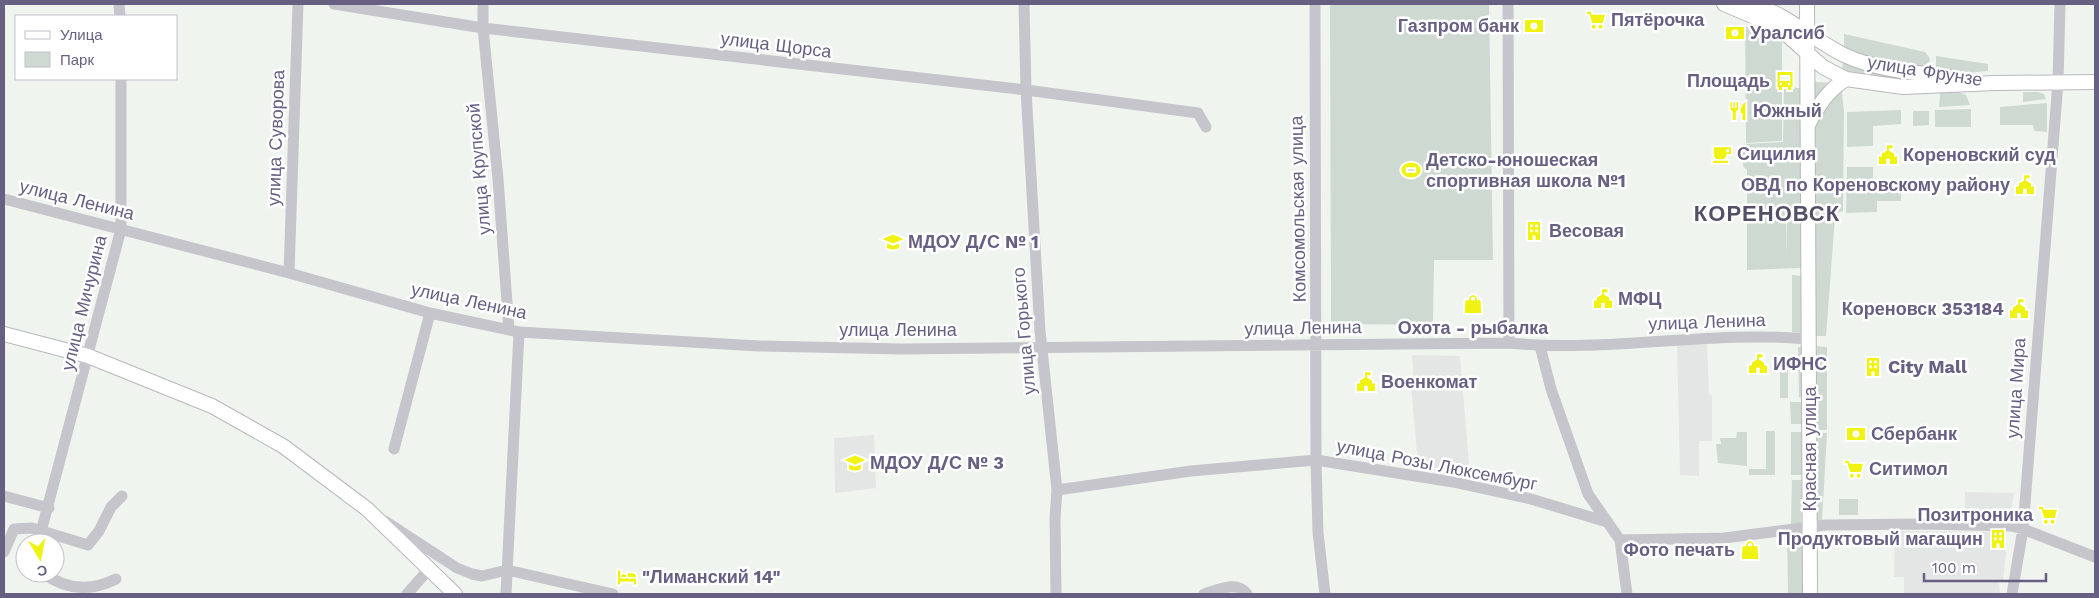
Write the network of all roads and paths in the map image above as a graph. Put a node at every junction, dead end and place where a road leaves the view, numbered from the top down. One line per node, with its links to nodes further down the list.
1 (298, 4): 24 (street, улица Суворова)
2 (334, 4): 11 (street, улица Щорса)
3 (483, 4): 11 (street, улица Крупской)
4 (1024, 4): 19 (street, улица Горького)
5 (1315, 4): 30 (street, Комсомольская улица)
6 (1508, 4): 29 (street)
7 (1724, 4): 13 (main road, улица Фрунзе)
8 (1750, 4): 12 (main road, улица Фрунзе)
9 (1807, 4): 12 (main road, Красная улица)
10 (2060, 4): 16 (street, улица Мира)
11 (483, 28): 19 (street, улица Щорса); 26 (street, улица Крупской)
12 (1807, 32): 13 (main road, Красная улица); 18 (main road, улица Фрунзе)
13 (1807, 52): 14 (main road, улица Фрунзе); 20 (main road, Красная улица)
14 (1846, 79): 18 (main road, улица Фрунзе); 20 (main road)
15 (120, 80): 23 (street, улица Мичурина)
16 (2058, 82): 17 (main road, улица Фрунзе); 18 (main road, улица Фрунзе); 43 (street, улица Мира)
17 (2095, 82)
18 (1995, 83)
19 (1026, 90): 21 (street, улица Щорса); 32 (street, улица Горького)
20 (1807, 125): 28 (main road, Красная улица)
21 (1206, 127)
22 (4, 199): 23 (street, улица Ленина)
23 (121, 229): 24 (street, улица Ленина); 33 (street, улица Мичурина)
24 (289, 272): 25 (street, улица Ленина)
25 (430, 313): 26 (street, улица Ленина); 34 (street)
26 (514, 331): 32 (street, улица Ленина); 50 (street, улица Крупской)
27 (4, 334): 33 (main road)
28 (1809, 339): 31 (street, улица Ленина); 42 (main road, Красная улица)
29 (1509, 343): 30 (street, улица Ленина); 31 (street, улица Ленина)
30 (1317, 344): 32 (street, улица Ленина); 35 (street, Комсомольская улица)
31 (1540, 346): 41 (street)
32 (1042, 347): 36 (street, улица Горького)
33 (88, 356): 39 (street, улица Мичурина); 40 (main road)
34 (394, 449)
35 (1316, 460): 36 (street, улица Розы Люксембург); 41 (street, улица Розы Люксембург); 60 (street, Комсомольская улица)
36 (1057, 490): 57 (street, улица Горького)
37 (4, 496): 39 (street)
38 (122, 496): 44 (street)
39 (48, 508): 44 (street, улица Мичурина)
40 (367, 509): 49 (main road); 50 (street)
41 (1606, 522): 46 (street)
42 (1810, 526): 43 (street); 46 (street); 62 (main road, Красная улица)
43 (2023, 529): 48 (street); 63 (street, улица Мира)
44 (41, 530): 45 (street, улица Мичурина); 47 (street)
45 (40, 533)
46 (1620, 540): 61 (street)
47 (4, 552)
48 (2095, 557)
49 (429, 569): 53 (street); 54 (main road)
50 (507, 570): 55 (street, улица Крупской); 56 (street)
51 (116, 579): 52 (street)
52 (62, 583)
53 (407, 594)
54 (455, 594)
55 (506, 594)
56 (613, 594)
57 (1056, 594)
58 (1204, 594): 59 (street)
59 (1247, 594)
60 (1325, 594)
61 (1627, 594)
62 (1810, 594)
63 (2012, 594)

